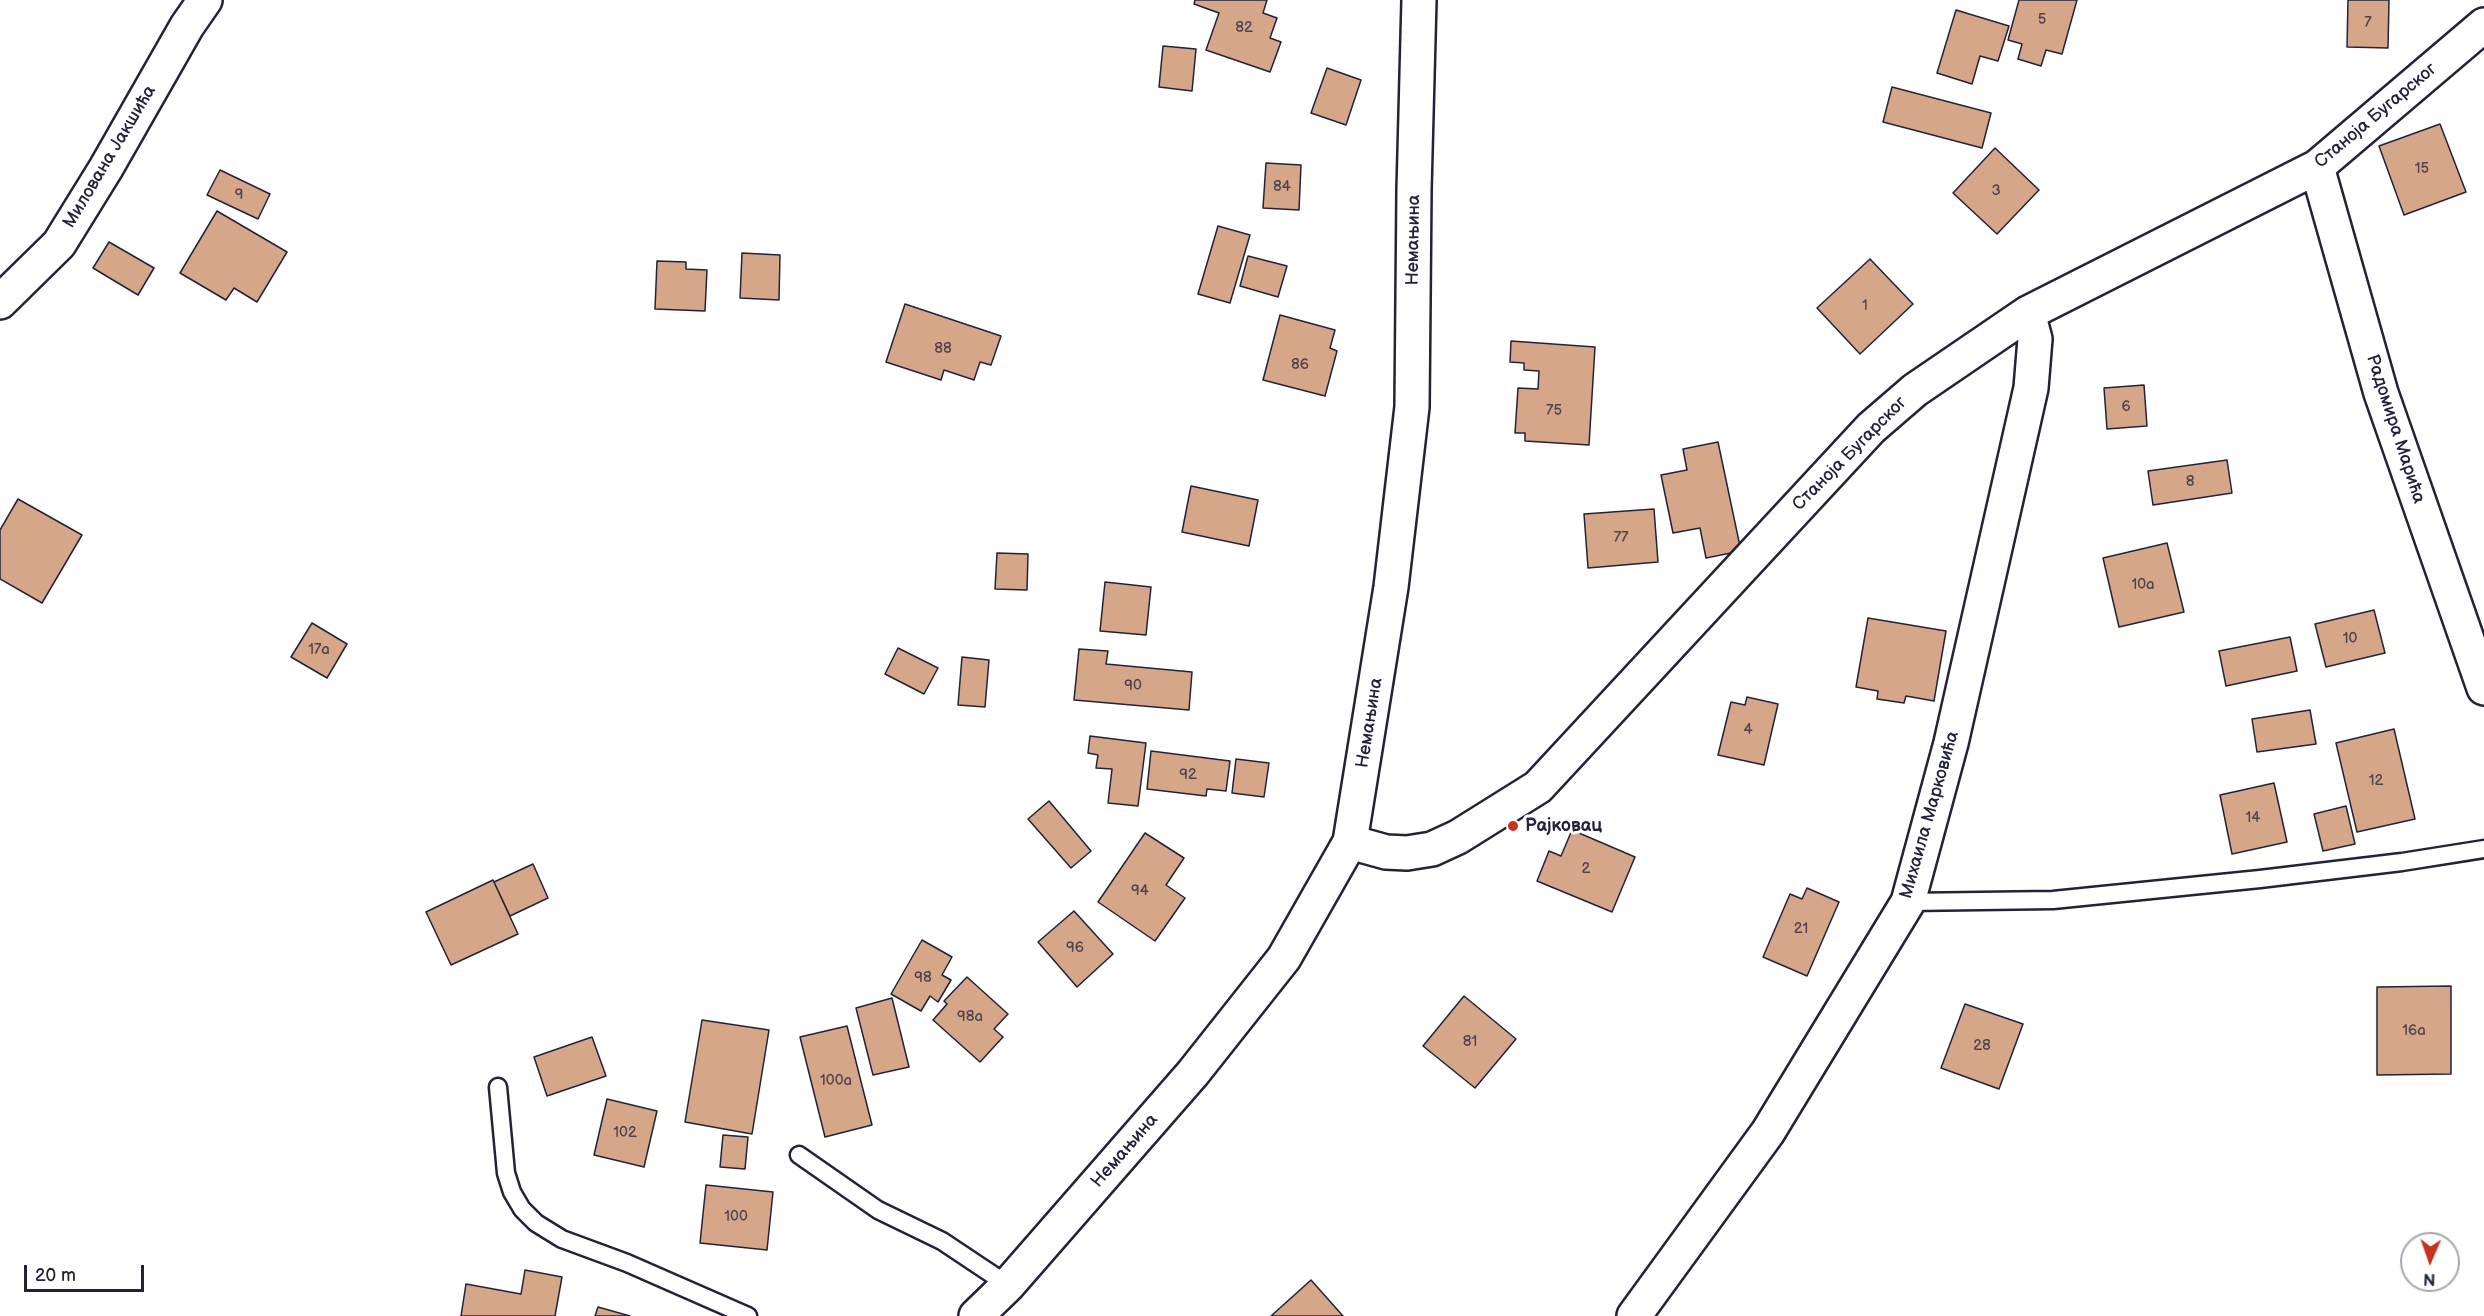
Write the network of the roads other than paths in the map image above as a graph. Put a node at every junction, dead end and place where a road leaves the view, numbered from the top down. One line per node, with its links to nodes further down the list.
1 (205, 0): 5 (street, Милована Јакшића)
2 (1419, 0): 8 (street, Немањина)
3 (2484, 25): 4 (street, Станоја Бугарског)
4 (2317, 167): 6 (street, Станоја Бугарског); 7 (street, Радомира Марића)
5 (0, 302)
6 (2028, 313): 8 (street, Станоја Бугарског); 10 (street, Михаила Марковића)
7 (2484, 688)
8 (1350, 842): 13 (street, Немањина)
9 (2484, 849): 10 (lane)
10 (1908, 902): 16 (street, Михаила Марковића)
11 (498, 1087): 14 (lane)
12 (799, 1155): 13 (lane)
13 (1008, 1285): 15 (street, Немањина)
14 (748, 1316)
15 (975, 1316)
16 (1634, 1316)

